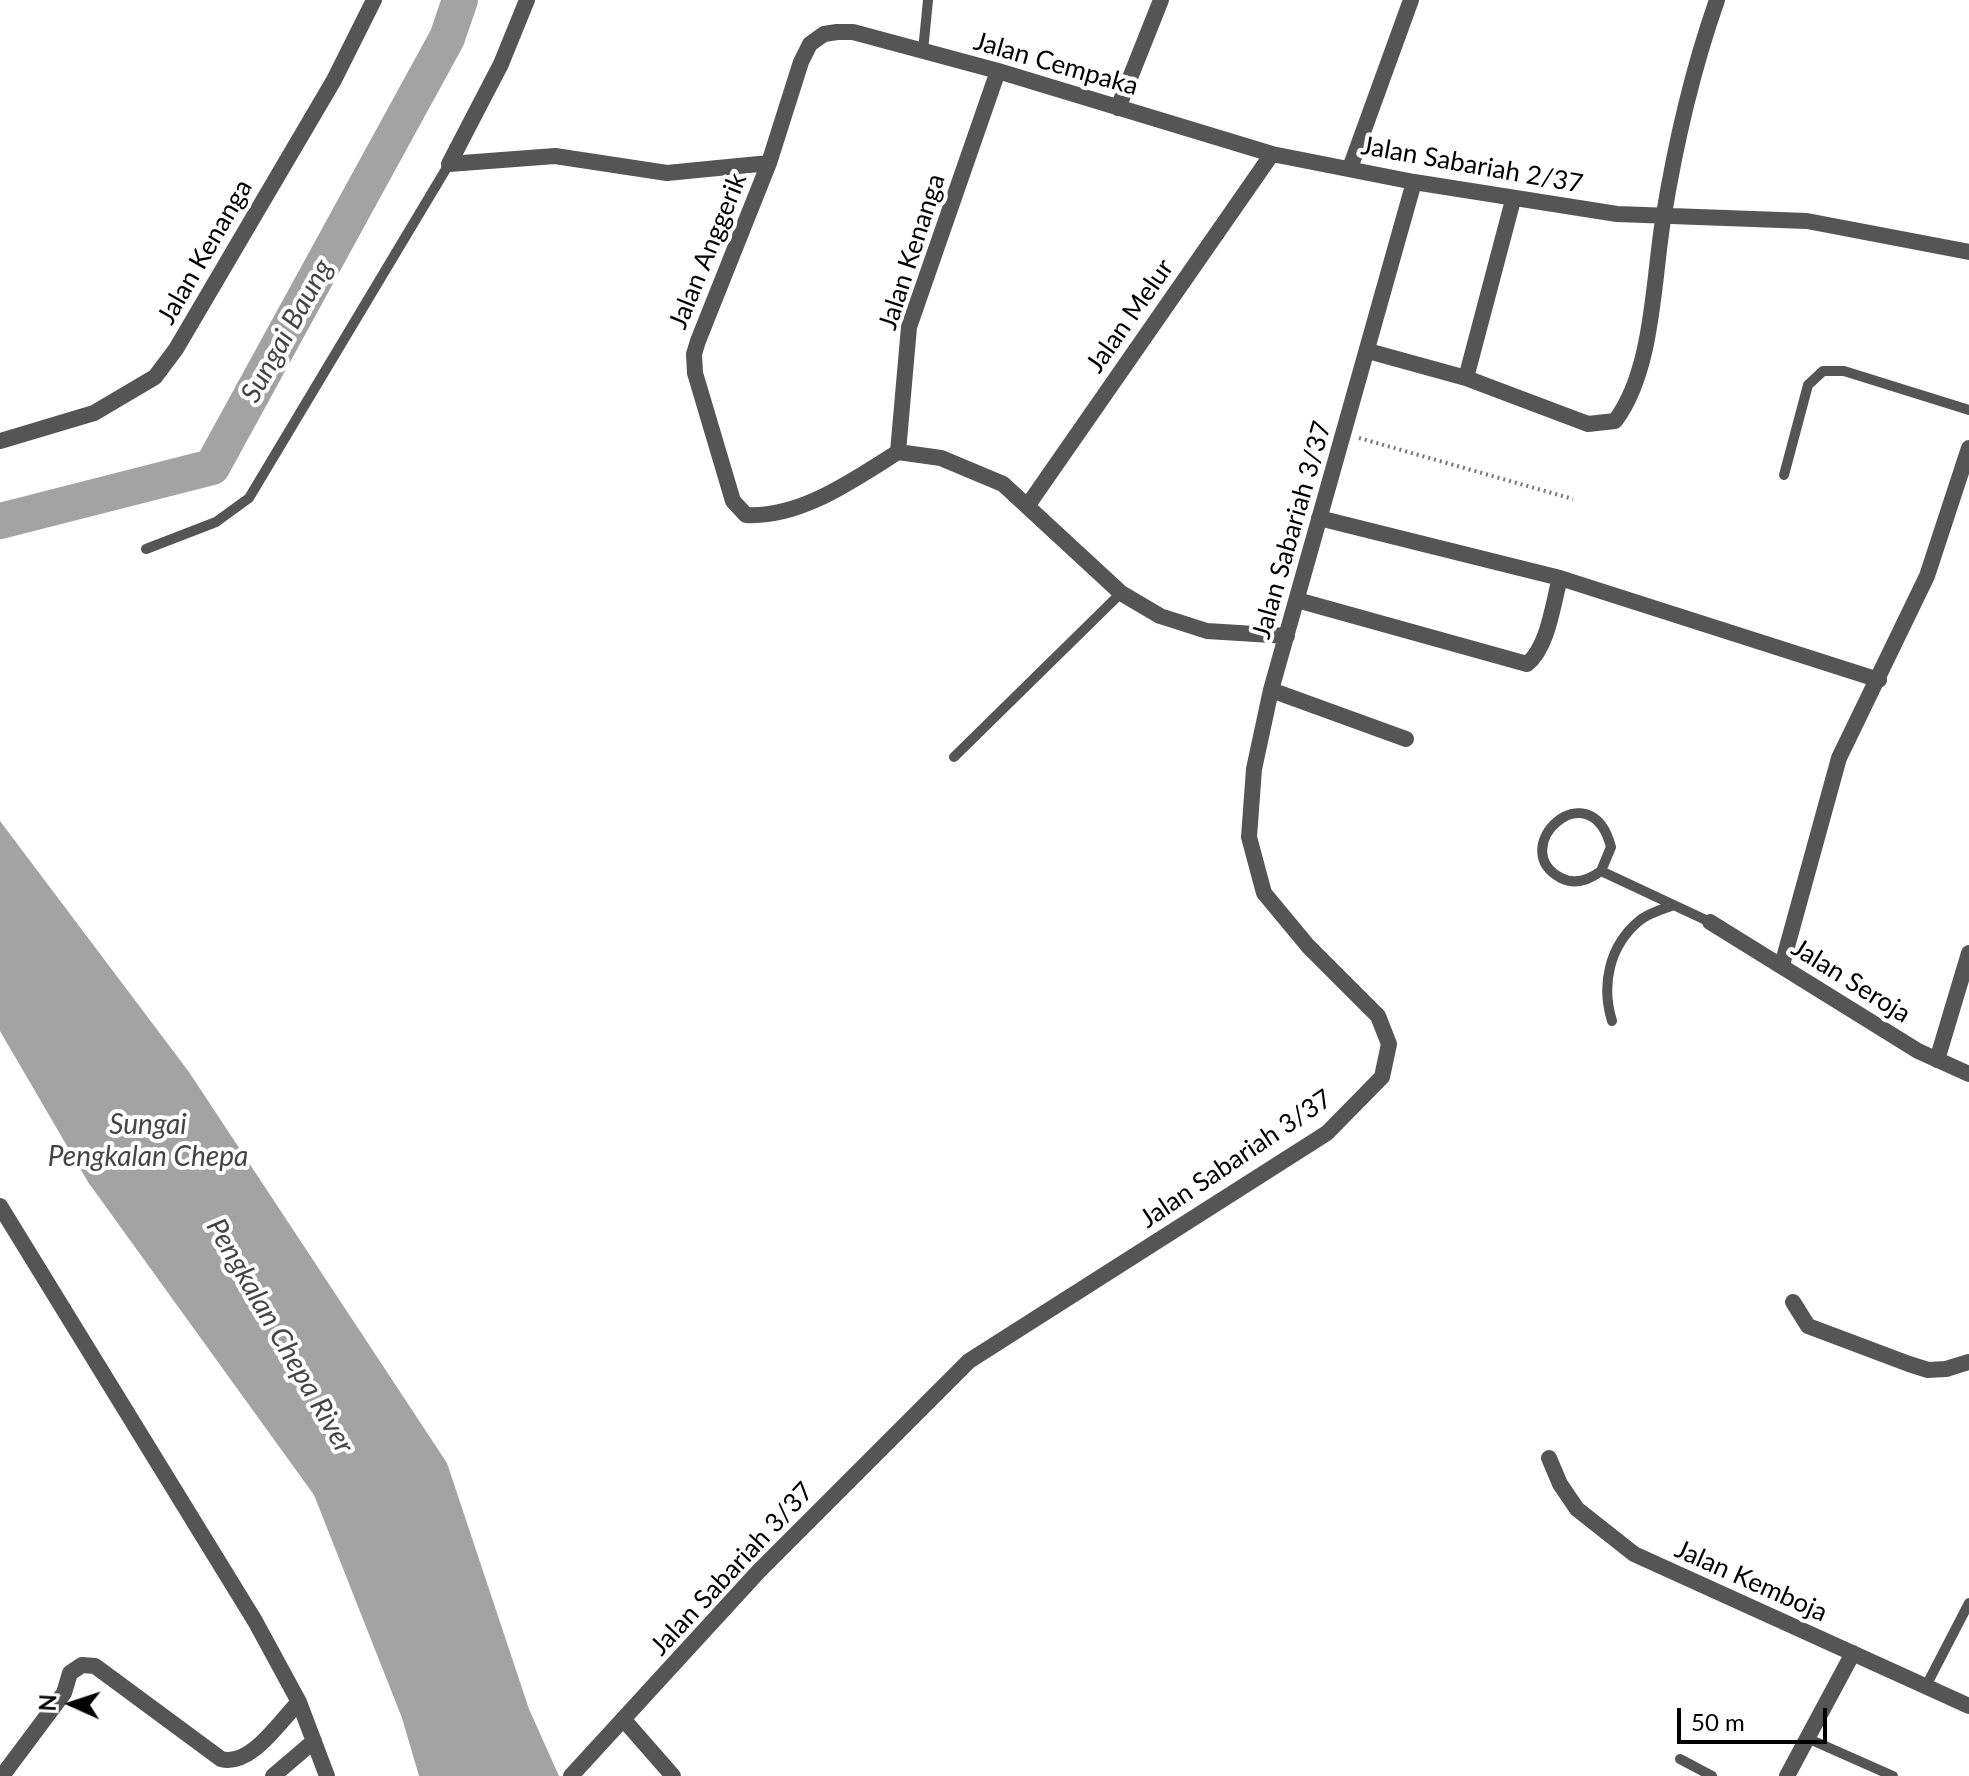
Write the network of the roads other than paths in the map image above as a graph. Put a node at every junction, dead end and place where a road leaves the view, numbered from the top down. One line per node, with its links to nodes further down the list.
1 (374, 0): 22 (street, Jalan Kenanga)
2 (527, 0): 13 (street)
3 (928, 0): 8 (lane)
4 (1161, 0): 10 (street)
5 (1411, 0): 14 (street)
6 (1717, 0): 17 (street)
7 (824, 34): 8 (street, Jalan Cempaka); 12 (street, Jalan Anggerik)
8 (923, 51): 9 (street, Jalan Cempaka)
9 (998, 71): 10 (street, Jalan Cempaka); 24 (street, Jalan Kenanga)
10 (1118, 108): 11 (street, Jalan Cempaka)
11 (1272, 154): 14 (street, Jalan Sabariah 2/37); 26 (street, Jalan Melur)
12 (769, 163): 13 (street); 24 (street, Jalan Anggerik)
13 (449, 164): 28 (lane)
14 (1350, 168): 15 (street, Jalan Sabariah 2/37)
15 (1414, 182): 16 (street, Jalan Sabariah 2/37); 19 (street, Jalan Sabariah 3/37)
16 (1513, 200): 17 (street, Jalan Sabariah 2/37); 20 (street)
17 (1664, 217): 18 (street, Jalan Sabariah 2/37); 20 (street)
18 (1969, 252)
19 (1368, 351): 20 (street); 27 (street, Jalan Sabariah 3/37)
20 (1466, 378)
21 (1969, 410): 25 (lane)
22 (0, 441)
23 (1969, 448): 33 (street)
24 (898, 452): 26 (street)
25 (1784, 475)
26 (1028, 505): 30 (street)
27 (1319, 518): 29 (street); 31 (street, Jalan Sabariah 3/37)
28 (146, 549)
29 (1560, 578): 31 (street); 33 (street)
30 (1121, 593): 32 (street); 36 (lane)
31 (1297, 600): 32 (street, Jalan Sabariah 3/37)
32 (1287, 636): 34 (street, Jalan Sabariah 3/37)
33 (1879, 680): 41 (street)
34 (1271, 690): 35 (street); 54 (street, Jalan Sabariah 3/37)
35 (1406, 739)
36 (954, 757)
37 (1601, 871): 37 (lane); 38 (lane)
38 (1674, 905): 39 (lane); 42 (lane)
39 (1710, 922): 41 (street, Jalan Seroja)
40 (1969, 953): 43 (street)
41 (1782, 965): 43 (street, Jalan Seroja)
42 (1612, 1021)
43 (1937, 1060): 44 (street, Jalan Seroja)
44 (1969, 1074)
45 (0, 1206): 52 (street)
46 (1793, 1302): 47 (street)
47 (1969, 1362)
48 (1549, 1458): 50 (street, Jalan Kemboja)
49 (1969, 1603): 51 (lane)
50 (1853, 1653): 51 (street, Jalan Kemboja); 55 (street)
51 (1926, 1686): 53 (street, Jalan Kemboja)
52 (299, 1702): 56 (street); 59 (street)
53 (1969, 1706)
54 (624, 1720): 58 (street, Jalan Sabariah 3/37); 62 (street)
55 (1807, 1738): 64 (street); 65 (lane)
56 (314, 1741): 60 (street); 61 (street)
57 (1680, 1759): 63 (lane)
58 (575, 1771)
59 (2, 1776)
60 (273, 1776)
61 (327, 1776)
62 (673, 1776)
63 (1712, 1776)
64 (1787, 1776)
65 (1893, 1776)

